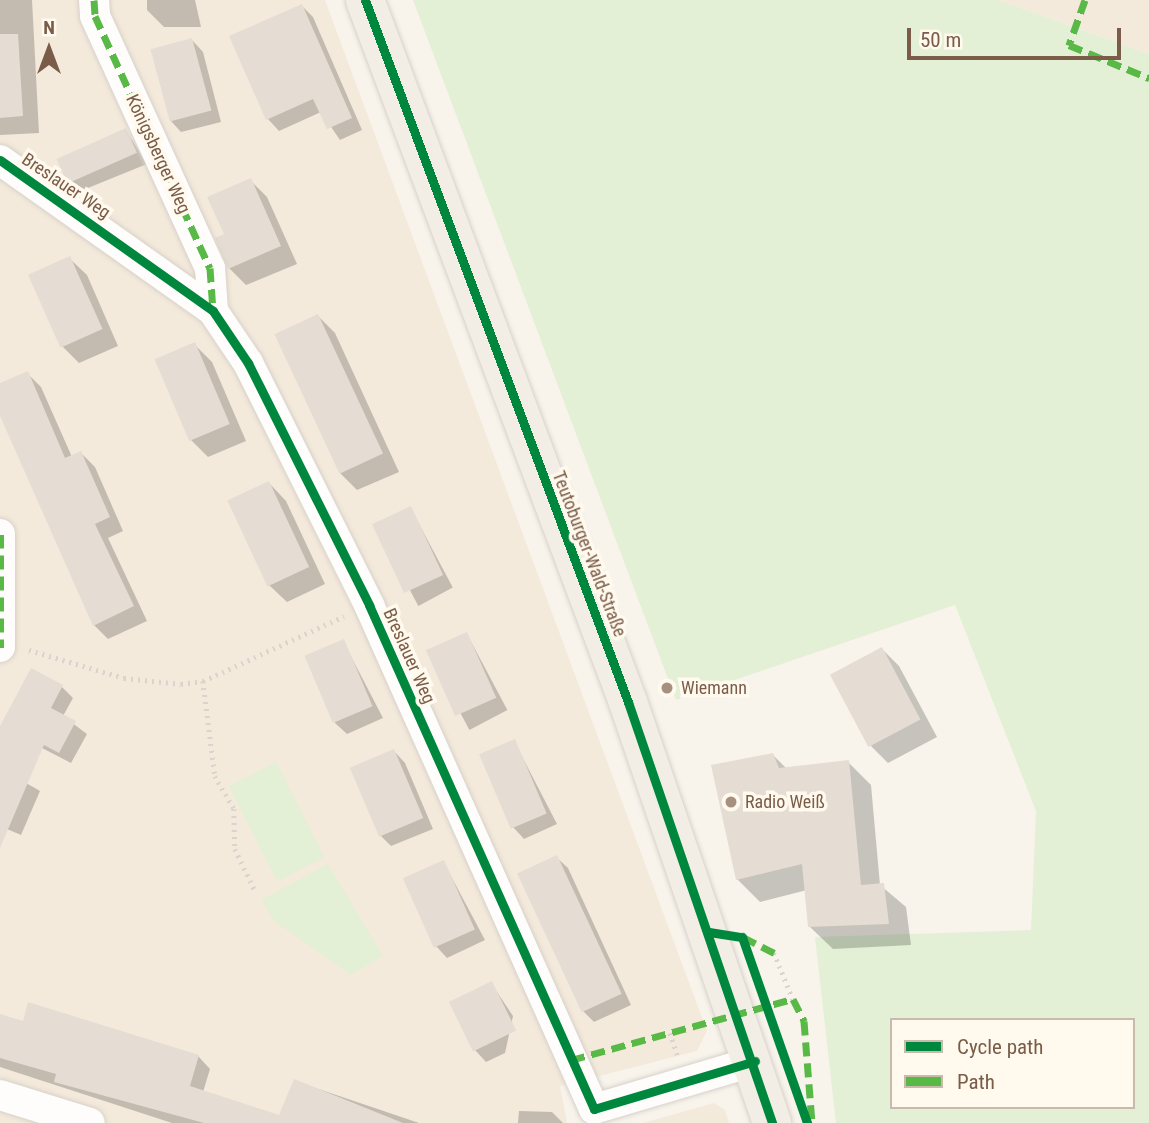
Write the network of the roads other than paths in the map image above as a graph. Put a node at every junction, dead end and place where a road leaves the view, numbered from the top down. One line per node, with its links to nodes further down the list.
1 (94, 0): 4 (street, Königsberger Weg)
2 (365, 0): 7 (main road, Teutoburger-Wald-Straße)
3 (0, 160): 4 (street, Breslauer Weg)
4 (213, 311): 9 (street, Breslauer Weg)
5 (0, 534): 6 (street)
6 (2, 645)
7 (755, 1061): 9 (street, Breslauer Weg); 11 (main road, Teutoburger-Wald-Straße)
8 (0, 1095): 10 (street)
9 (594, 1116)
10 (90, 1123)
11 (772, 1123)

